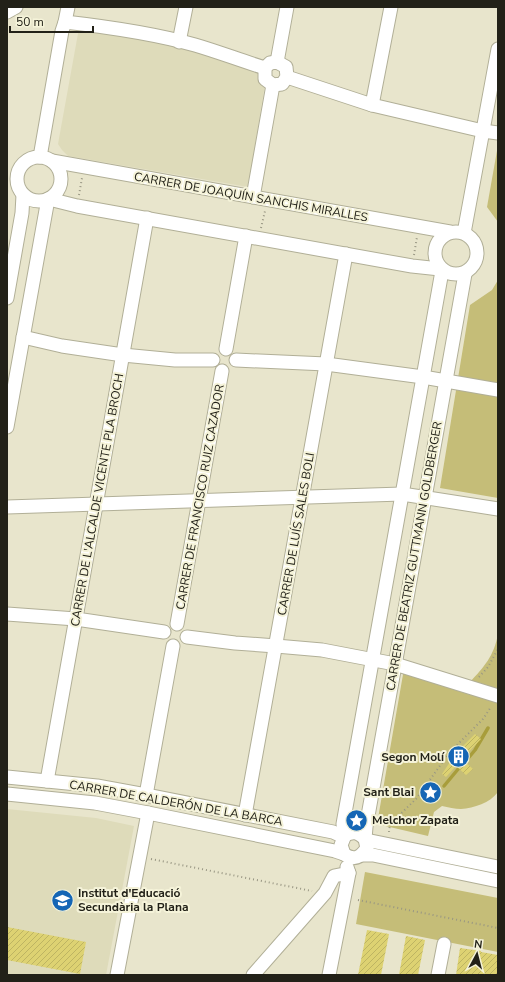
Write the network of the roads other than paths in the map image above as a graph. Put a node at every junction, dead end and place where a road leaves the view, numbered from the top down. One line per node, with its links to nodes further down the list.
1 (16, 7): 6 (street)
2 (60, 7): 7 (street)
3 (186, 7): 8 (street)
4 (287, 7): 10 (street)
5 (391, 7): 14 (street)
6 (7, 12)
7 (63, 26): 8 (street); 17 (street)
8 (179, 42): 11 (street)
9 (498, 49): 15 (street)
10 (278, 62): 11 (street); 12 (street)
11 (265, 68): 13 (street)
12 (287, 78): 13 (street); 14 (street)
13 (273, 85): 19 (street)
14 (373, 99): 15 (street)
15 (483, 130): 16 (street); 23 (street)
16 (498, 133)
17 (46, 159): 18 (street); 19 (street, CARRER DE JOAQUÍN SANCHIS MIRALLES); 20 (street)
18 (23, 195): 20 (street); 28 (street)
19 (253, 197): 22 (street, CARRER DE JOAQUÍN SANCHIS MIRALLES)
20 (49, 199): 21 (street); 29 (street)
21 (147, 218): 24 (street); 31 (street, CARRER DE L'ALCALDE VICENTE PLA BROCH)
22 (450, 232): 23 (street); 26 (street)
23 (464, 233): 27 (street)
24 (246, 236): 25 (street); 30 (street)
25 (346, 254): 26 (street); 34 (street, CARRER DE LUÍS SALES BOLI)
26 (441, 270): 27 (street); 36 (street, CARRER DE BEATRIZ GUTTMANN GOLDBERGER)
27 (465, 274): 37 (street, CARRER DE BEATRIZ GUTTMANN GOLDBERGER)
28 (7, 298)
29 (23, 336): 31 (street); 39 (street)
30 (226, 349): 32 (street); 33 (street)
31 (123, 355): 32 (street); 44 (street, CARRER DE L'ALCALDE VICENTE PLA BROCH)
32 (213, 360): 35 (street)
33 (236, 360): 34 (street); 35 (street)
34 (326, 364): 36 (street); 41 (street, CARRER DE LUÍS SALES BOLI)
35 (222, 371): 43 (street, CARRER DE FRANCISCO RUIZ CAZADOR)
36 (423, 377): 37 (street); 40 (street, CARRER DE BEATRIZ GUTTMANN GOLDBERGER)
37 (446, 381): 38 (street); 42 (street, CARRER DE BEATRIZ GUTTMANN GOLDBERGER)
38 (498, 390)
39 (7, 427)
40 (402, 494): 41 (street); 42 (street); 54 (street, CARRER DE BEATRIZ GUTTMANN GOLDBERGER)
41 (302, 497): 43 (street); 53 (street, CARRER DE LUÍS SALES BOLI)
42 (425, 497): 46 (street); 55 (street, CARRER DE BEATRIZ GUTTMANN GOLDBERGER)
43 (199, 501): 44 (street); 49 (street, CARRER DE FRANCISCO RUIZ CAZADOR)
44 (96, 504): 45 (street); 48 (street, CARRER DE L'ALCALDE VICENTE PLA BROCH)
45 (7, 507)
46 (498, 509)
47 (7, 614): 48 (street)
48 (76, 619): 50 (street); 58 (street, CARRER DE L'ALCALDE VICENTE PLA BROCH)
49 (177, 624): 50 (street); 51 (street)
50 (164, 632): 52 (street)
51 (187, 637): 52 (street); 53 (street)
52 (174, 646): 60 (street)
53 (276, 646): 54 (street); 62 (street, CARRER DE LUÍS SALES BOLI)
54 (373, 660): 55 (street); 63 (street, CARRER DE BEATRIZ GUTTMANN GOLDBERGER)
55 (395, 664): 56 (street); 64 (street, CARRER DE BEATRIZ GUTTMANN GOLDBERGER)
56 (498, 695)
57 (7, 777): 58 (street, CARRER DE CALDERÓN DE LA BARCA)
58 (47, 781): 60 (street, CARRER DE CALDERÓN DE LA BARCA)
59 (7, 794): 61 (street, CARRER DE CALDERÓN DE LA BARCA)
60 (146, 795): 62 (street, CARRER DE CALDERÓN DE LA BARCA)
61 (148, 813): 65 (street, CARRER DE CALDERÓN DE LA BARCA); 71 (street)
62 (245, 815): 63 (street, CARRER DE CALDERÓN DE LA BARCA)
63 (345, 836): 64 (street); 65 (street)
64 (365, 840): 66 (street); 67 (street)
65 (345, 854): 66 (street); 68 (street)
66 (360, 856): 68 (street); 69 (street)
67 (498, 867)
68 (349, 873): 72 (street); 73 (street)
69 (498, 881)
70 (444, 944): 74 (street)
71 (117, 975)
72 (254, 975)
73 (329, 975)
74 (438, 975)

